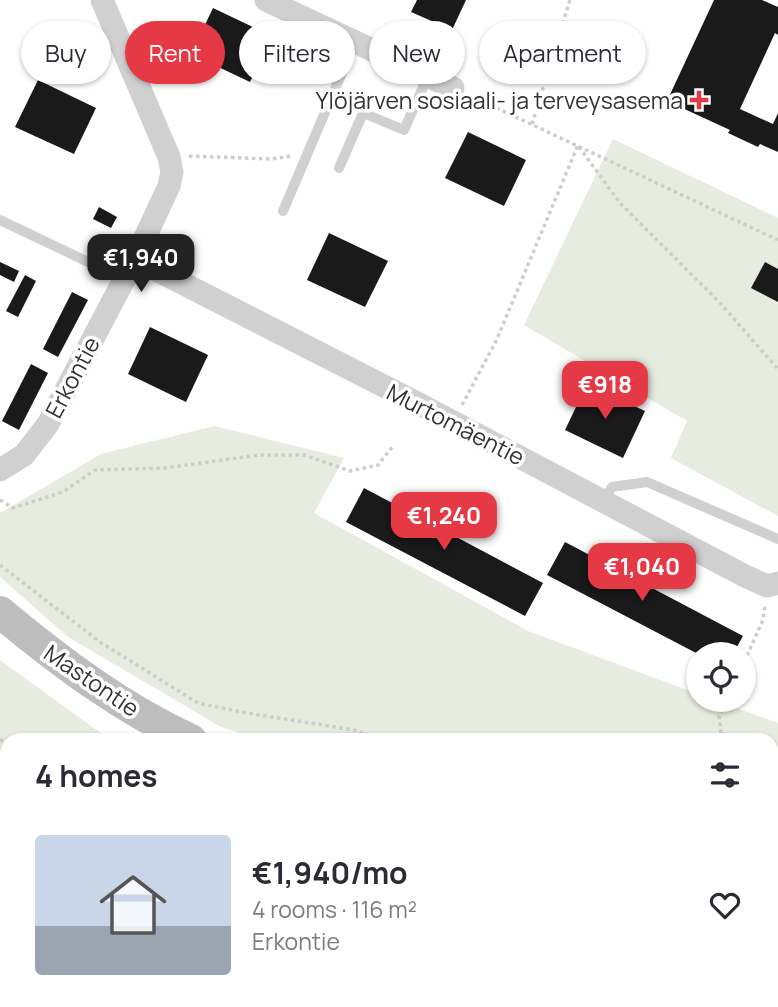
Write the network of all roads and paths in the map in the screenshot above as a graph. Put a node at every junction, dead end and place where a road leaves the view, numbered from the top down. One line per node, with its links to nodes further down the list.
1 (102, 0): 14 (street, Erkontie)
2 (266, 0): 4 (street)
3 (570, 0): 11 (path)
4 (310, 21)
5 (355, 42): 6 (street)
6 (369, 49)
7 (337, 84): 13 (lane)
8 (424, 84): 15 (lane)
9 (445, 84): 10 (street)
10 (453, 88): 11 (path)
11 (532, 124): 12 (path)
12 (578, 145): 18 (path); 20 (path); 21 (path)
13 (307, 154): 14 (path); 16 (lane)
14 (169, 157): 19 (street, Erkontie)
15 (339, 168)
16 (283, 211)
17 (0, 220): 19 (lane)
18 (778, 240)
19 (129, 269): 21 (street, Murtomäentie); 23 (street, Erkontie)
20 (778, 369)
21 (453, 422): 25 (street, Murtomäentie)
22 (393, 446): 24 (path)
23 (0, 470)
24 (0, 500)
25 (603, 501): 26 (lane); 28 (street, Murtomäentie)
26 (778, 540)
27 (0, 565): 33 (path)
28 (772, 584): 30 (path)
29 (0, 611): 32 (main road, Mastontie)
30 (753, 642)
31 (721, 712): 34 (path)
32 (178, 733)
33 (363, 733)
34 (721, 733)

